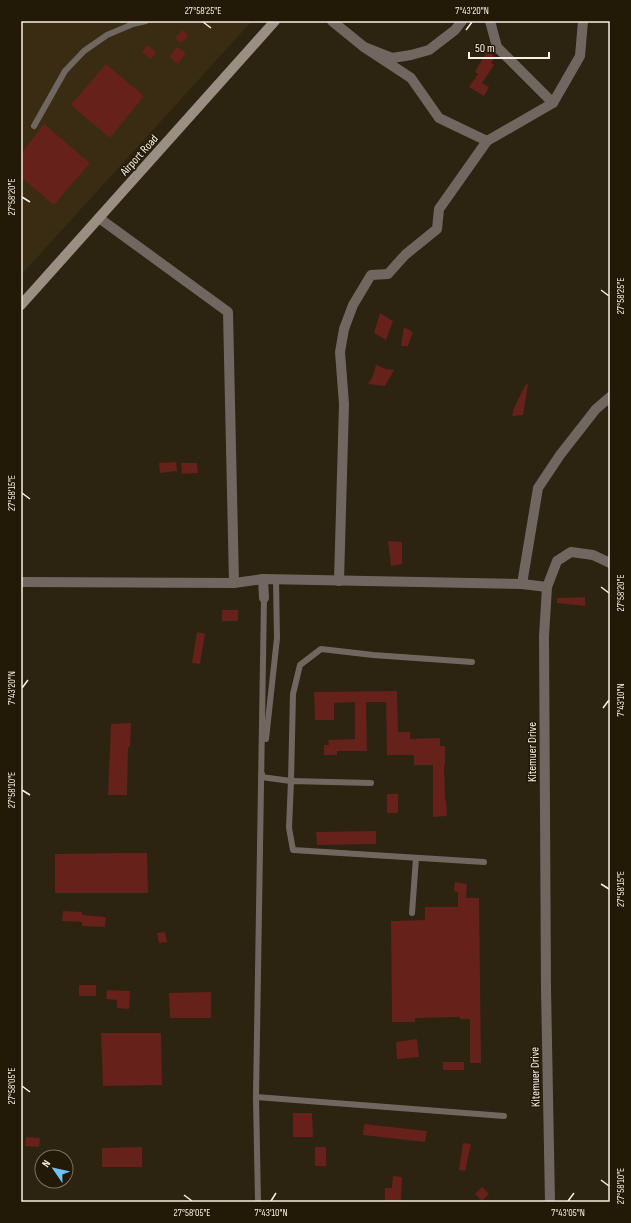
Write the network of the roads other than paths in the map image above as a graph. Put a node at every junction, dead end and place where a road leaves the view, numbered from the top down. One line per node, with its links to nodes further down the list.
1 (146, 21): 9 (lane)
2 (275, 21): 11 (street, Airport Road)
3 (332, 21): 7 (street)
4 (462, 21): 7 (street)
5 (490, 21): 8 (street)
6 (583, 21): 8 (street)
7 (364, 47): 10 (street)
8 (553, 103): 10 (street)
9 (34, 126)
10 (486, 141): 17 (street)
11 (99, 218): 12 (street, Airport Road); 19 (street)
12 (21, 305)
13 (610, 397): 20 (street)
14 (610, 563): 21 (street, Kitemuer Drive)
15 (263, 579): 16 (street); 19 (street); 22 (street)
16 (276, 580): 17 (street); 24 (lane)
17 (339, 581): 20 (street)
18 (21, 582): 19 (street)
19 (234, 583)
20 (522, 584): 21 (street)
21 (547, 586): 33 (street, Kitemuer Drive)
22 (264, 598): 24 (lane)
23 (472, 662): 25 (lane)
24 (261, 777): 25 (lane); 30 (lane)
25 (291, 781): 26 (lane); 27 (lane)
26 (371, 783)
27 (416, 858): 28 (lane); 29 (lane)
28 (484, 862)
29 (412, 913)
30 (256, 1097): 31 (lane); 32 (lane)
31 (504, 1116)
32 (258, 1202)
33 (550, 1202)

